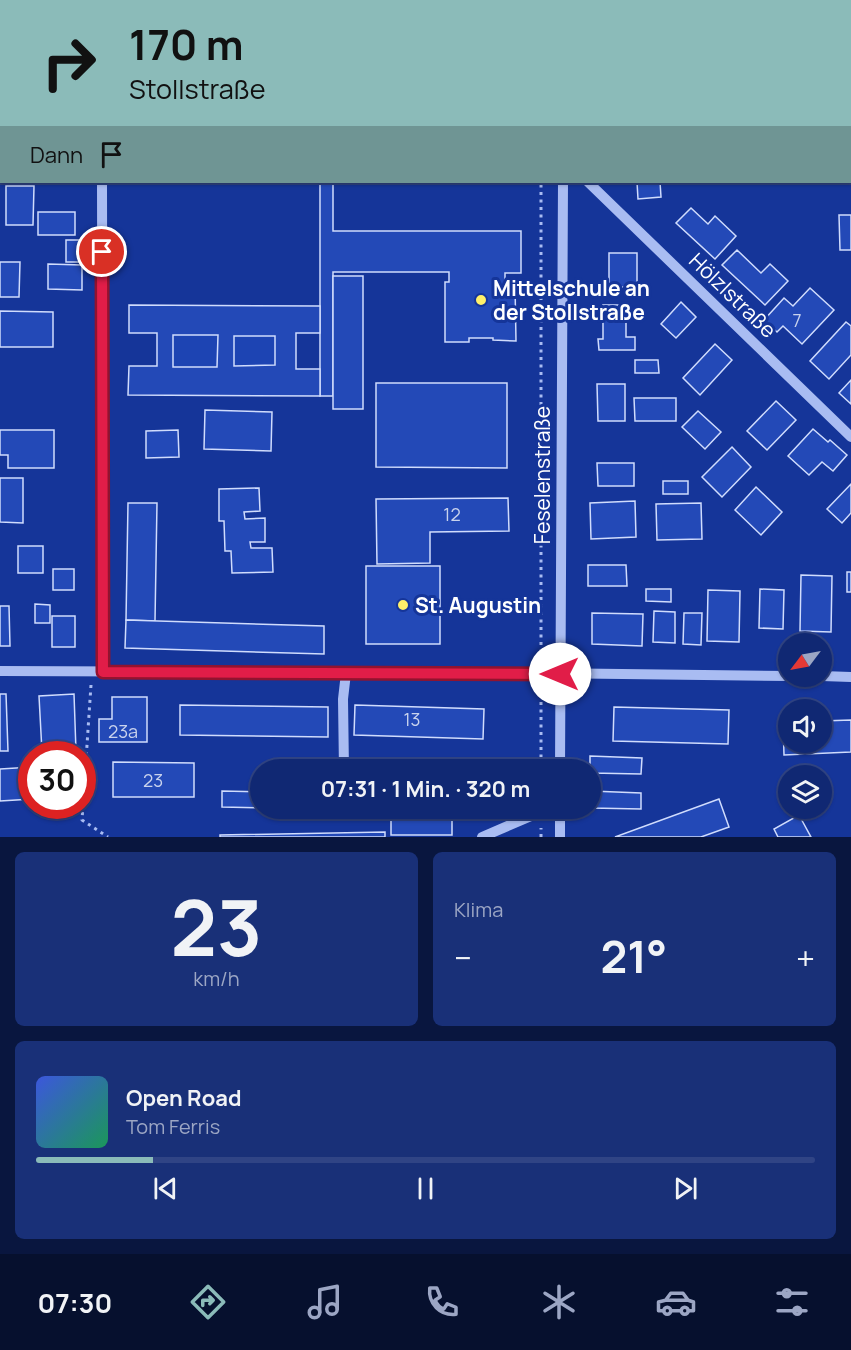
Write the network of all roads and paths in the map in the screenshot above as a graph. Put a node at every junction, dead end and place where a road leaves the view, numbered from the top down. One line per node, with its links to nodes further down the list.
1 (102, 183): 7 (street)
2 (541, 183): 9 (path)
3 (563, 183): 10 (street, Feselenstraße)
4 (589, 183): 5 (street, Hölzlstraße)
5 (851, 437)
6 (0, 671): 7 (street)
7 (98, 672): 8 (street); 19 (path)
8 (346, 673): 9 (street); 14 (street)
9 (541, 674): 10 (street); 15 (path)
10 (560, 674): 11 (street); 16 (street, Feselenstraße)
11 (778, 676)
12 (832, 676): 13 (street)
13 (851, 677)
14 (344, 759)
15 (541, 759)
16 (560, 759)
17 (524, 819): 20 (street)
18 (560, 819): 21 (street)
19 (108, 837)
20 (482, 837)
21 (560, 837)

